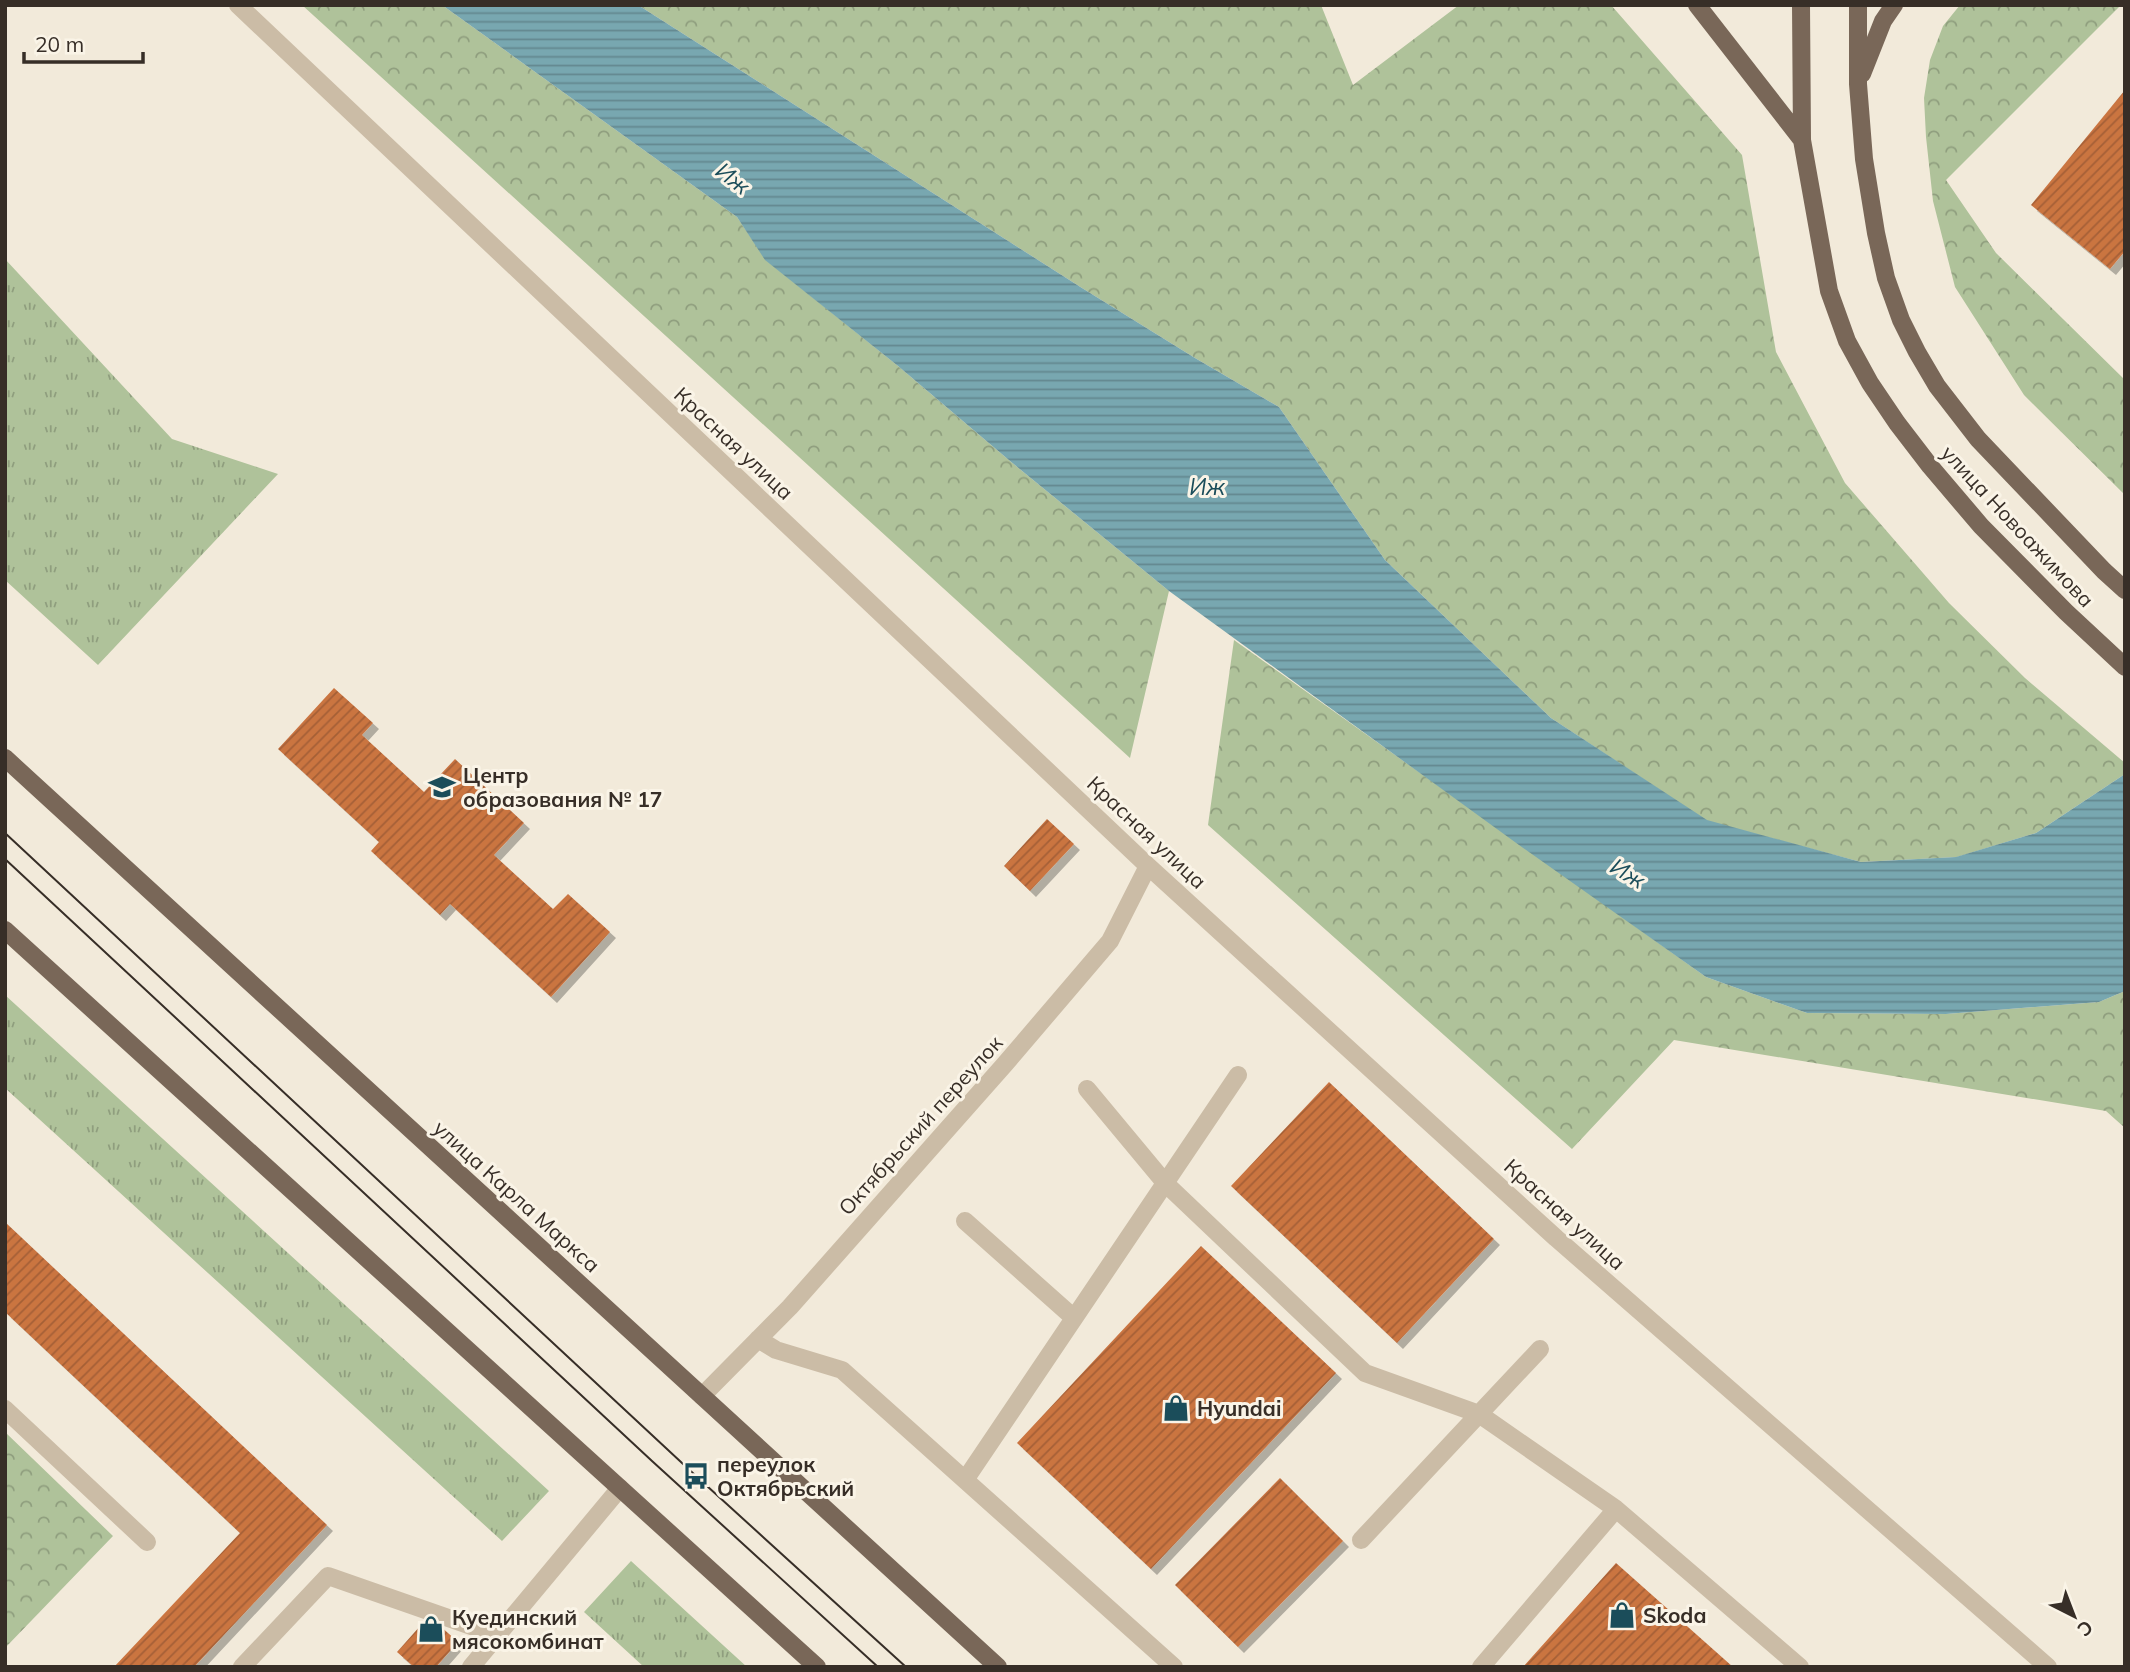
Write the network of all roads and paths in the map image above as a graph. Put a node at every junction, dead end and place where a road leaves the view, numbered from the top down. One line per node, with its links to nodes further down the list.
1 (238, 5): 11 (street, Красная улица)
2 (1698, 5): 7 (main road)
3 (1801, 5): 7 (main road, улица Новоажимова)
4 (1858, 5): 6 (main road, улица Новоажимова)
5 (1894, 5): 6 (main road)
6 (1858, 84): 8 (main road, улица Новоажимова)
7 (1802, 140): 9 (main road, улица Новоажимова)
8 (2125, 590)
9 (2125, 667)
10 (5, 758): 20 (main road, улица Карла Маркса)
11 (1148, 866): 18 (street, Октябрьский переулок); 36 (street, Красная улица)
12 (5, 930): 24 (main road)
13 (1238, 1075): 15 (street)
14 (1087, 1089): 15 (street)
15 (1166, 1184): 17 (street); 22 (street)
16 (965, 1220): 17 (street)
17 (1074, 1318): 23 (street)
18 (758, 1339): 20 (street, Октябрьский переулок); 23 (street)
19 (1540, 1349): 22 (street)
20 (702, 1396): 32 (main road, улица Карла Маркса)
21 (5, 1409): 27 (street)
22 (1479, 1413): 25 (street); 26 (street)
23 (965, 1480): 33 (street)
24 (620, 1488): 28 (street); 31 (main road)
25 (1616, 1508): 34 (street); 35 (street)
26 (1361, 1540)
27 (147, 1542)
28 (497, 1635): 29 (street); 30 (street)
29 (243, 1667)
30 (471, 1667)
31 (817, 1667)
32 (998, 1667)
33 (1174, 1667)
34 (1481, 1667)
35 (1800, 1667)
36 (2048, 1667)

